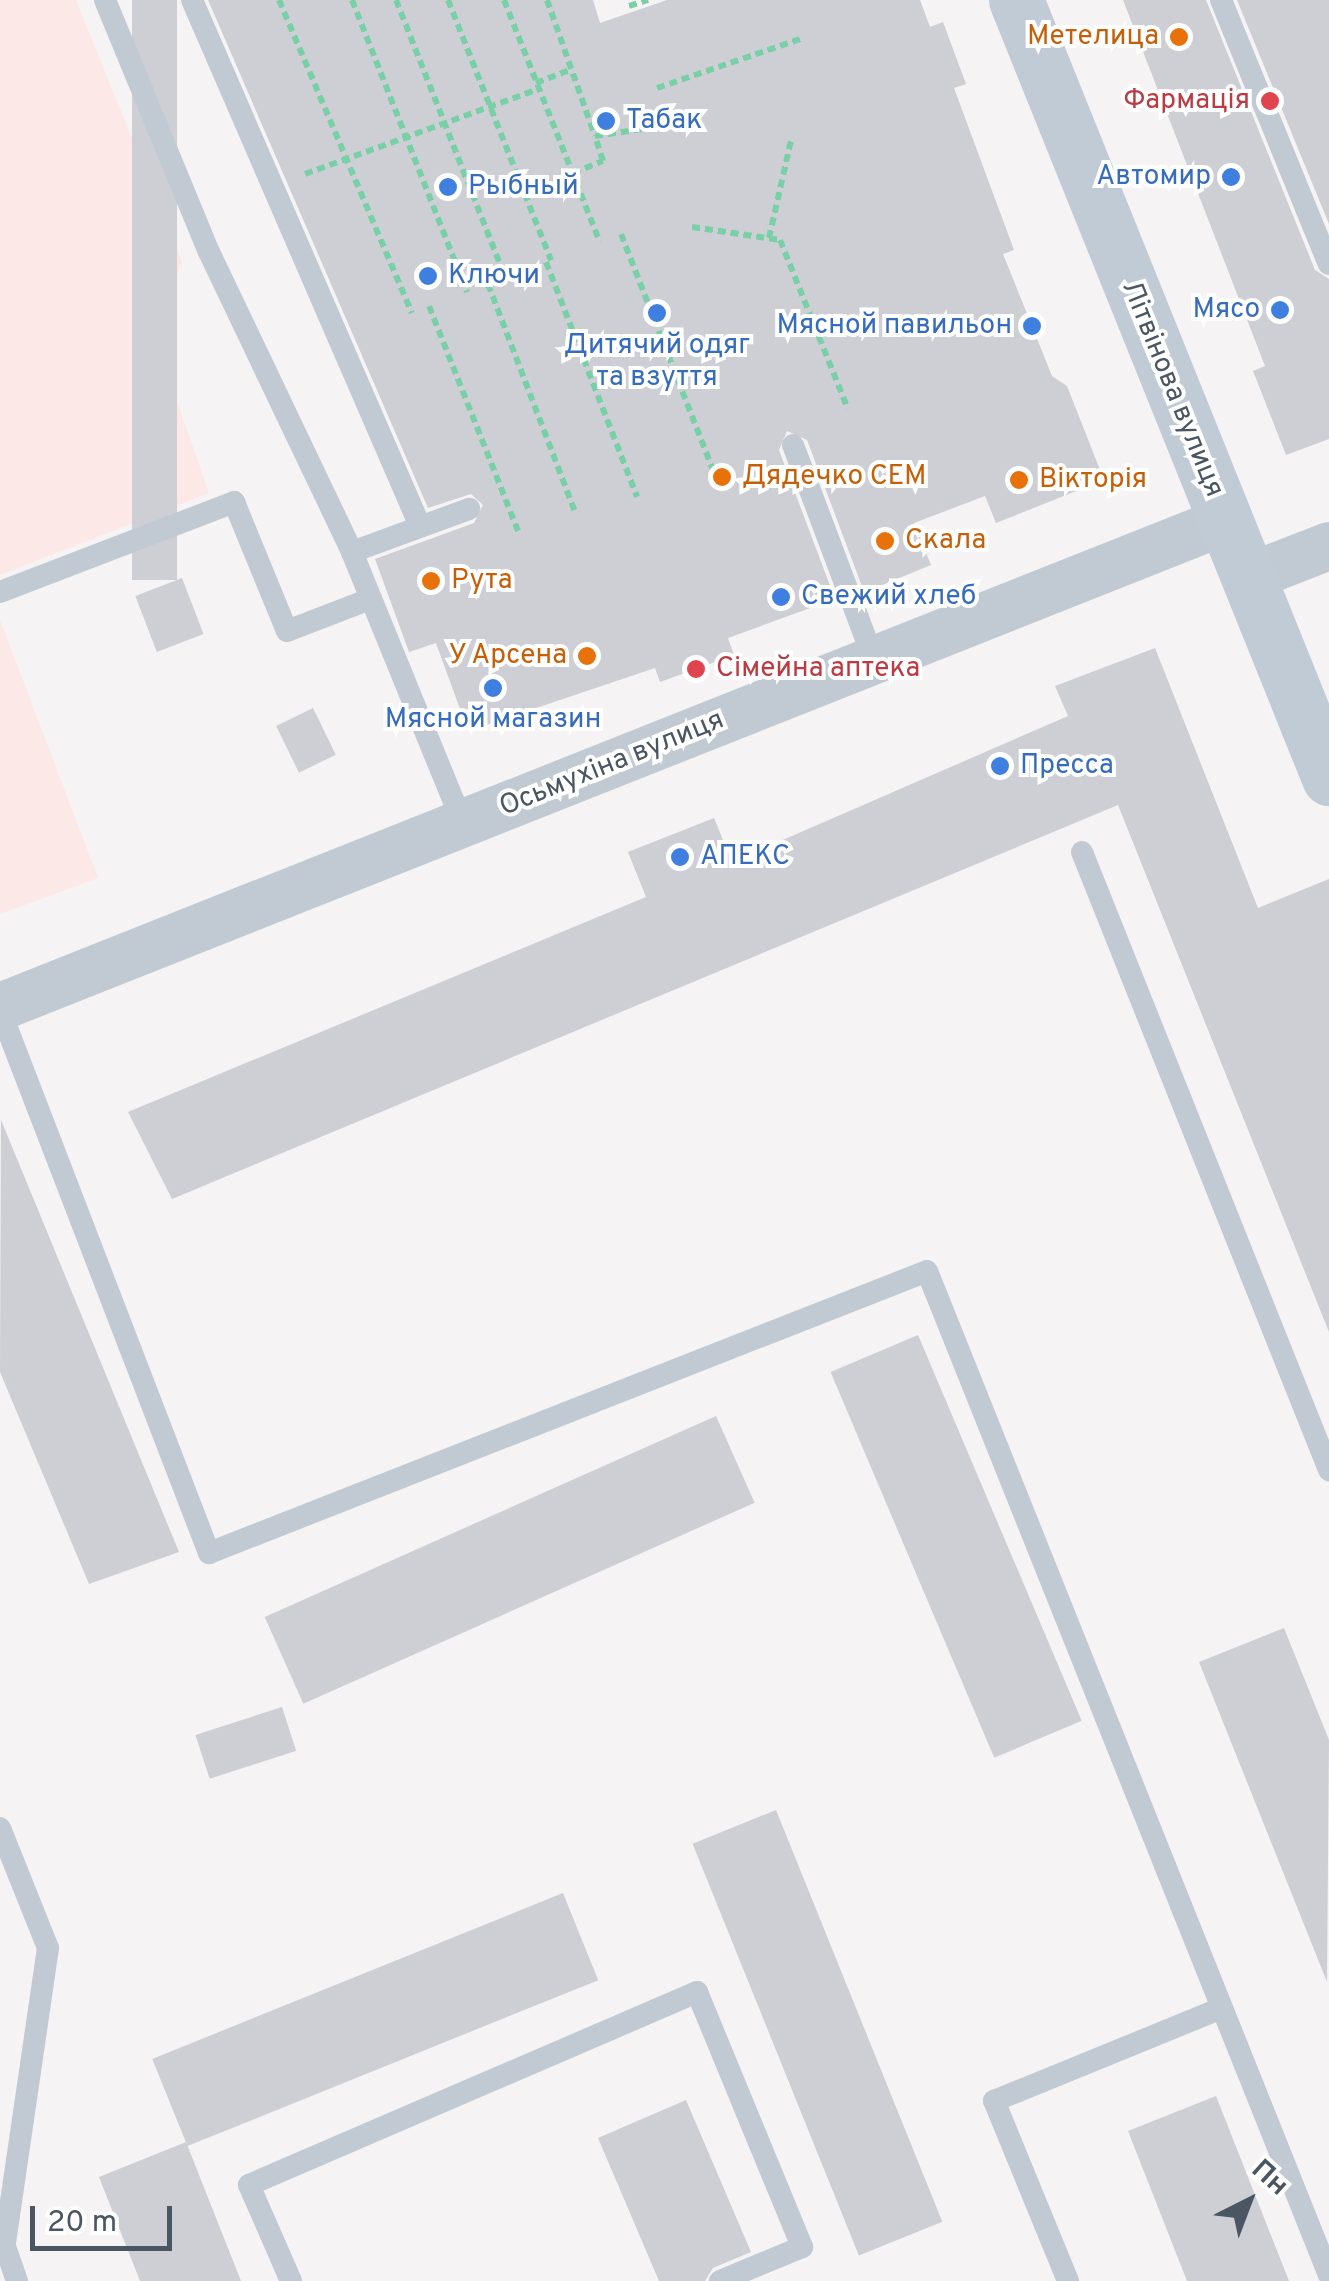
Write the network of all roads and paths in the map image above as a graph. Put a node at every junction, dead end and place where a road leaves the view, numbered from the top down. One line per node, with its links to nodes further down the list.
1 (105, 0): 46 (lane)
2 (192, 0): 25 (lane)
3 (279, 0): 23 (path)
4 (352, 0): 21 (path)
5 (396, 0): 18 (path)
6 (448, 0): 17 (path)
7 (504, 0): 15 (path)
8 (547, 0): 14 (path)
9 (648, 0): 12 (path)
10 (1016, 0): 42 (street, Літвінова вулиця)
11 (1221, 0): 30 (lane)
12 (629, 6)
13 (802, 38): 16 (path)
14 (572, 70): 15 (path); 20 (path)
15 (538, 86): 17 (path); 24 (path)
16 (657, 88)
17 (490, 106): 18 (path); 39 (path)
18 (445, 123): 21 (path); 31 (path)
19 (669, 125): 20 (path)
20 (595, 136): 24 (path)
21 (406, 138): 23 (path); 33 (path)
22 (791, 140): 28 (path)
23 (347, 158): 25 (path); 35 (path)
24 (572, 173): 29 (path)
25 (273, 186): 43 (lane)
26 (692, 227): 28 (path)
27 (620, 234): 38 (path)
28 (769, 238): 36 (path)
29 (600, 242)
30 (1329, 264)
31 (505, 278)
32 (488, 284): 41 (path)
33 (467, 292)
34 (430, 306): 44 (path)
35 (412, 313)
36 (848, 409)
37 (793, 445): 50 (lane)
38 (715, 475)
39 (638, 497)
40 (469, 509): 43 (lane)
41 (576, 514)
42 (1224, 521): 47 (street, Літвінова вулиця); 50 (street, Осьмухіна вулиця)
43 (420, 526): 46 (lane)
44 (519, 532)
45 (1329, 546): 47 (street)
46 (352, 552): 49 (lane)
47 (1247, 578): 51 (street, Літвінова вулиця)
48 (0, 592): 49 (lane)
49 (370, 599): 52 (lane)
50 (874, 660): 52 (street, Осьмухіна вулиця)
51 (1329, 778)
52 (463, 824): 54 (street, Осьмухіна вулиця)
53 (1082, 852): 55 (lane)
54 (0, 1008): 57 (lane)
55 (1329, 1470)
56 (0, 1828): 58 (lane)
57 (1222, 2008): 59 (lane); 63 (lane)
58 (2, 2238): 60 (lane)
59 (1329, 2275)
60 (18, 2281)
61 (292, 2281): 62 (lane)
62 (720, 2281)
63 (1068, 2281)

